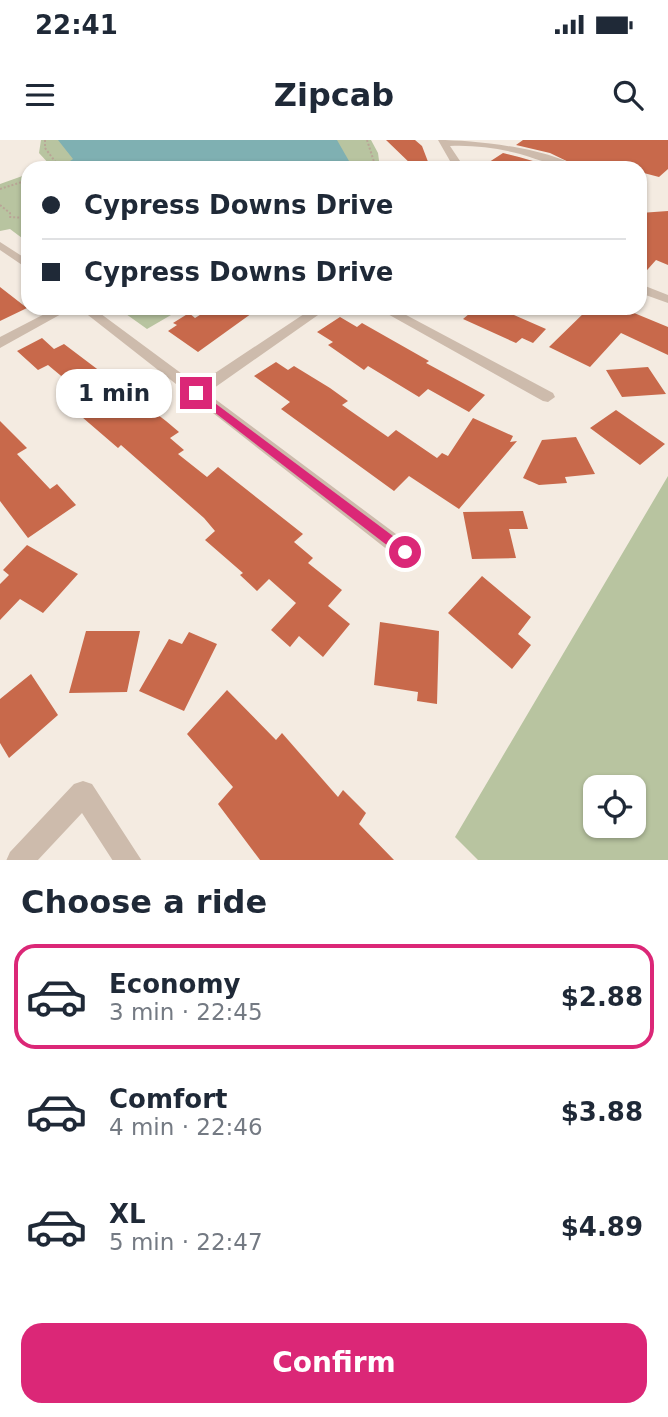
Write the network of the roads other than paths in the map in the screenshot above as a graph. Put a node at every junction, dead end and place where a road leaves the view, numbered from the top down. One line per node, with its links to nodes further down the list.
1 (443, 142): 2 (street); 3 (street)
2 (455, 161)
3 (553, 161)
4 (0, 245): 5 (street)
5 (21, 260)
6 (647, 291): 7 (street)
7 (668, 299)
8 (53, 315): 12 (street)
9 (94, 315): 13 (street)
10 (311, 315): 13 (street)
11 (396, 315): 14 (street)
12 (0, 343)
13 (196, 393): 15 (street)
14 (548, 397)
15 (405, 552)
16 (19, 860): 17 (street)
17 (128, 860)

